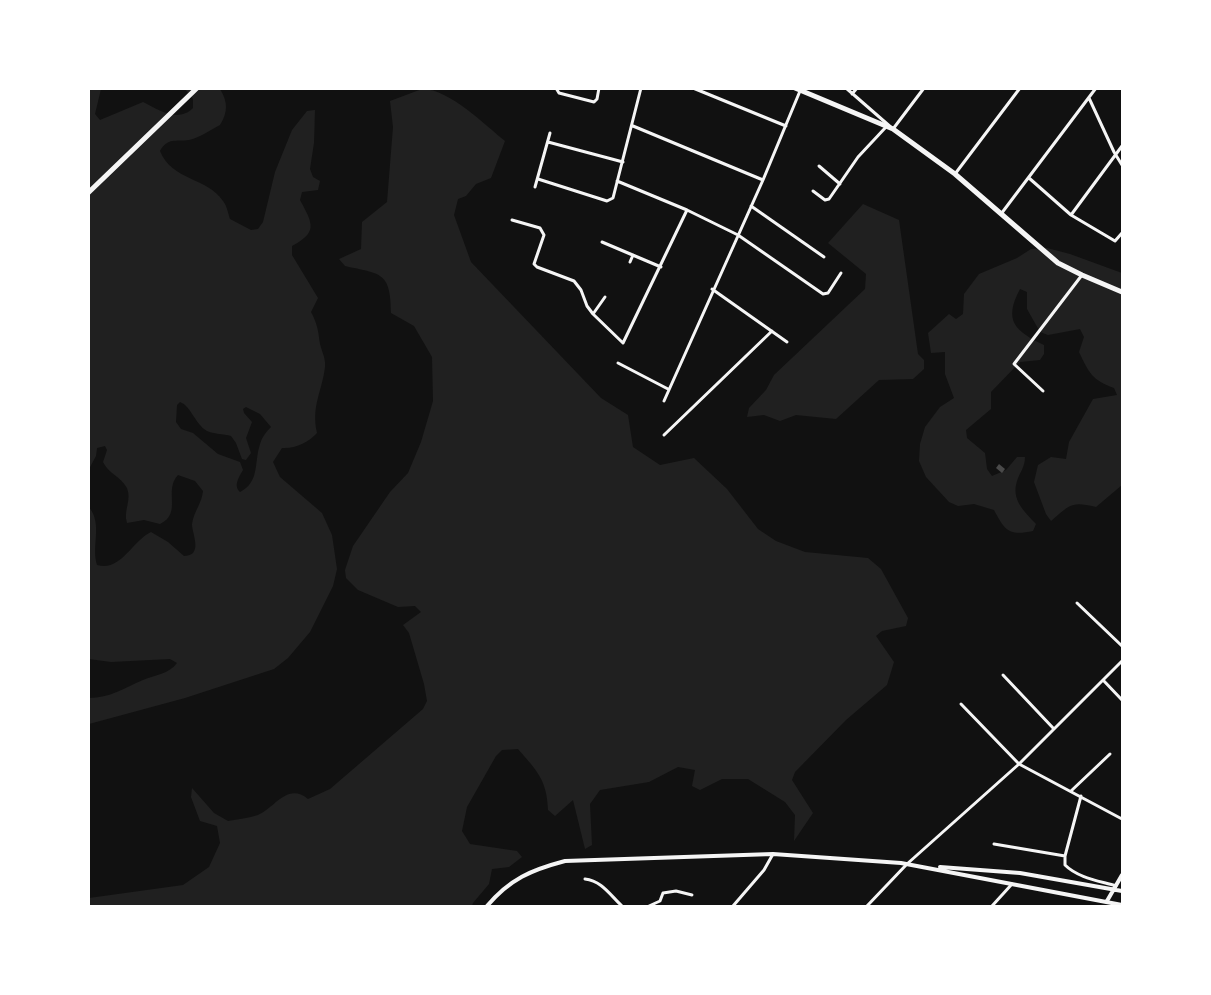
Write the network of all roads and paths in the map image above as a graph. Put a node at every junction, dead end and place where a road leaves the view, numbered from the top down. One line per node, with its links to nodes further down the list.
1 (197, 88): 33 (main road)
2 (556, 88): 3 (street)
3 (599, 88)
4 (641, 88): 14 (street)
5 (693, 88): 15 (street)
6 (846, 88): 12 (street)
7 (857, 88): 12 (street)
8 (924, 88): 17 (street)
9 (1020, 88): 25 (street)
10 (1096, 88): 13 (street)
11 (798, 90): 15 (street); 16 (main road)
12 (852, 94): 17 (street)
13 (1089, 98): 21 (street); 26 (street)
14 (633, 126): 22 (street); 28 (street)
15 (786, 126): 28 (street)
16 (886, 127): 17 (main road); 30 (street)
17 (893, 129): 25 (main road)
18 (550, 133): 19 (street)
19 (548, 142): 22 (street); 27 (street)
20 (1122, 146): 21 (street)
21 (1116, 156): 24 (street); 37 (street)
22 (623, 162): 29 (street)
23 (819, 165): 30 (street)
24 (1122, 165)
25 (955, 174): 36 (main road)
26 (1029, 178): 36 (street); 37 (street)
27 (538, 179): 29 (street); 31 (street)
28 (763, 180): 34 (street)
29 (617, 182): 35 (street)
30 (840, 184): 32 (street)
31 (535, 187)
32 (813, 191)
33 (88, 193)
34 (751, 206): 40 (street); 43 (street)
35 (687, 210): 40 (street); 45 (street)
36 (1001, 214): 47 (main road)
37 (1071, 215): 39 (street)
38 (512, 220): 51 (street)
39 (1122, 233)
40 (738, 234): 46 (street); 48 (street)
41 (602, 242): 42 (street)
42 (633, 255): 44 (street); 45 (street)
43 (824, 257)
44 (630, 262)
45 (661, 267): 51 (street)
46 (841, 273)
47 (1082, 275): 49 (main road); 56 (street)
48 (712, 289): 52 (street); 55 (street)
49 (1122, 292)
50 (605, 297): 51 (street)
51 (593, 314)
52 (772, 331): 53 (street); 58 (street)
53 (787, 342)
54 (618, 363): 55 (street)
55 (668, 388): 57 (street)
56 (1043, 391)
57 (664, 400)
58 (664, 435)
59 (1077, 603): 60 (street)
60 (1122, 646)
61 (1122, 661): 63 (street)
62 (1003, 675): 66 (street)
63 (1103, 680): 64 (street); 66 (street)
64 (1122, 700)
65 (961, 704): 68 (street)
66 (1054, 729): 68 (street)
67 (1110, 754): 69 (street)
68 (1019, 764): 69 (street); 75 (street)
69 (1071, 791): 70 (street)
70 (1081, 796): 71 (street); 74 (street)
71 (1122, 819)
72 (994, 844): 74 (street)
73 (773, 854): 75 (street); 85 (street); 88 (street)
74 (1065, 856): 80 (street)
75 (907, 864): 76 (street); 89 (street)
76 (921, 866): 79 (street); 80 (street)
77 (1122, 875): 80 (street)
78 (585, 879): 86 (street)
79 (1013, 883): 83 (street); 90 (street)
80 (1115, 887): 81 (street); 83 (street)
81 (1122, 891)
82 (692, 895): 87 (street)
83 (1107, 901): 84 (street); 91 (street)
84 (1122, 905)
85 (487, 906)
86 (622, 906)
87 (649, 906)
88 (733, 906)
89 (867, 906)
90 (992, 906)
91 (1105, 906)

